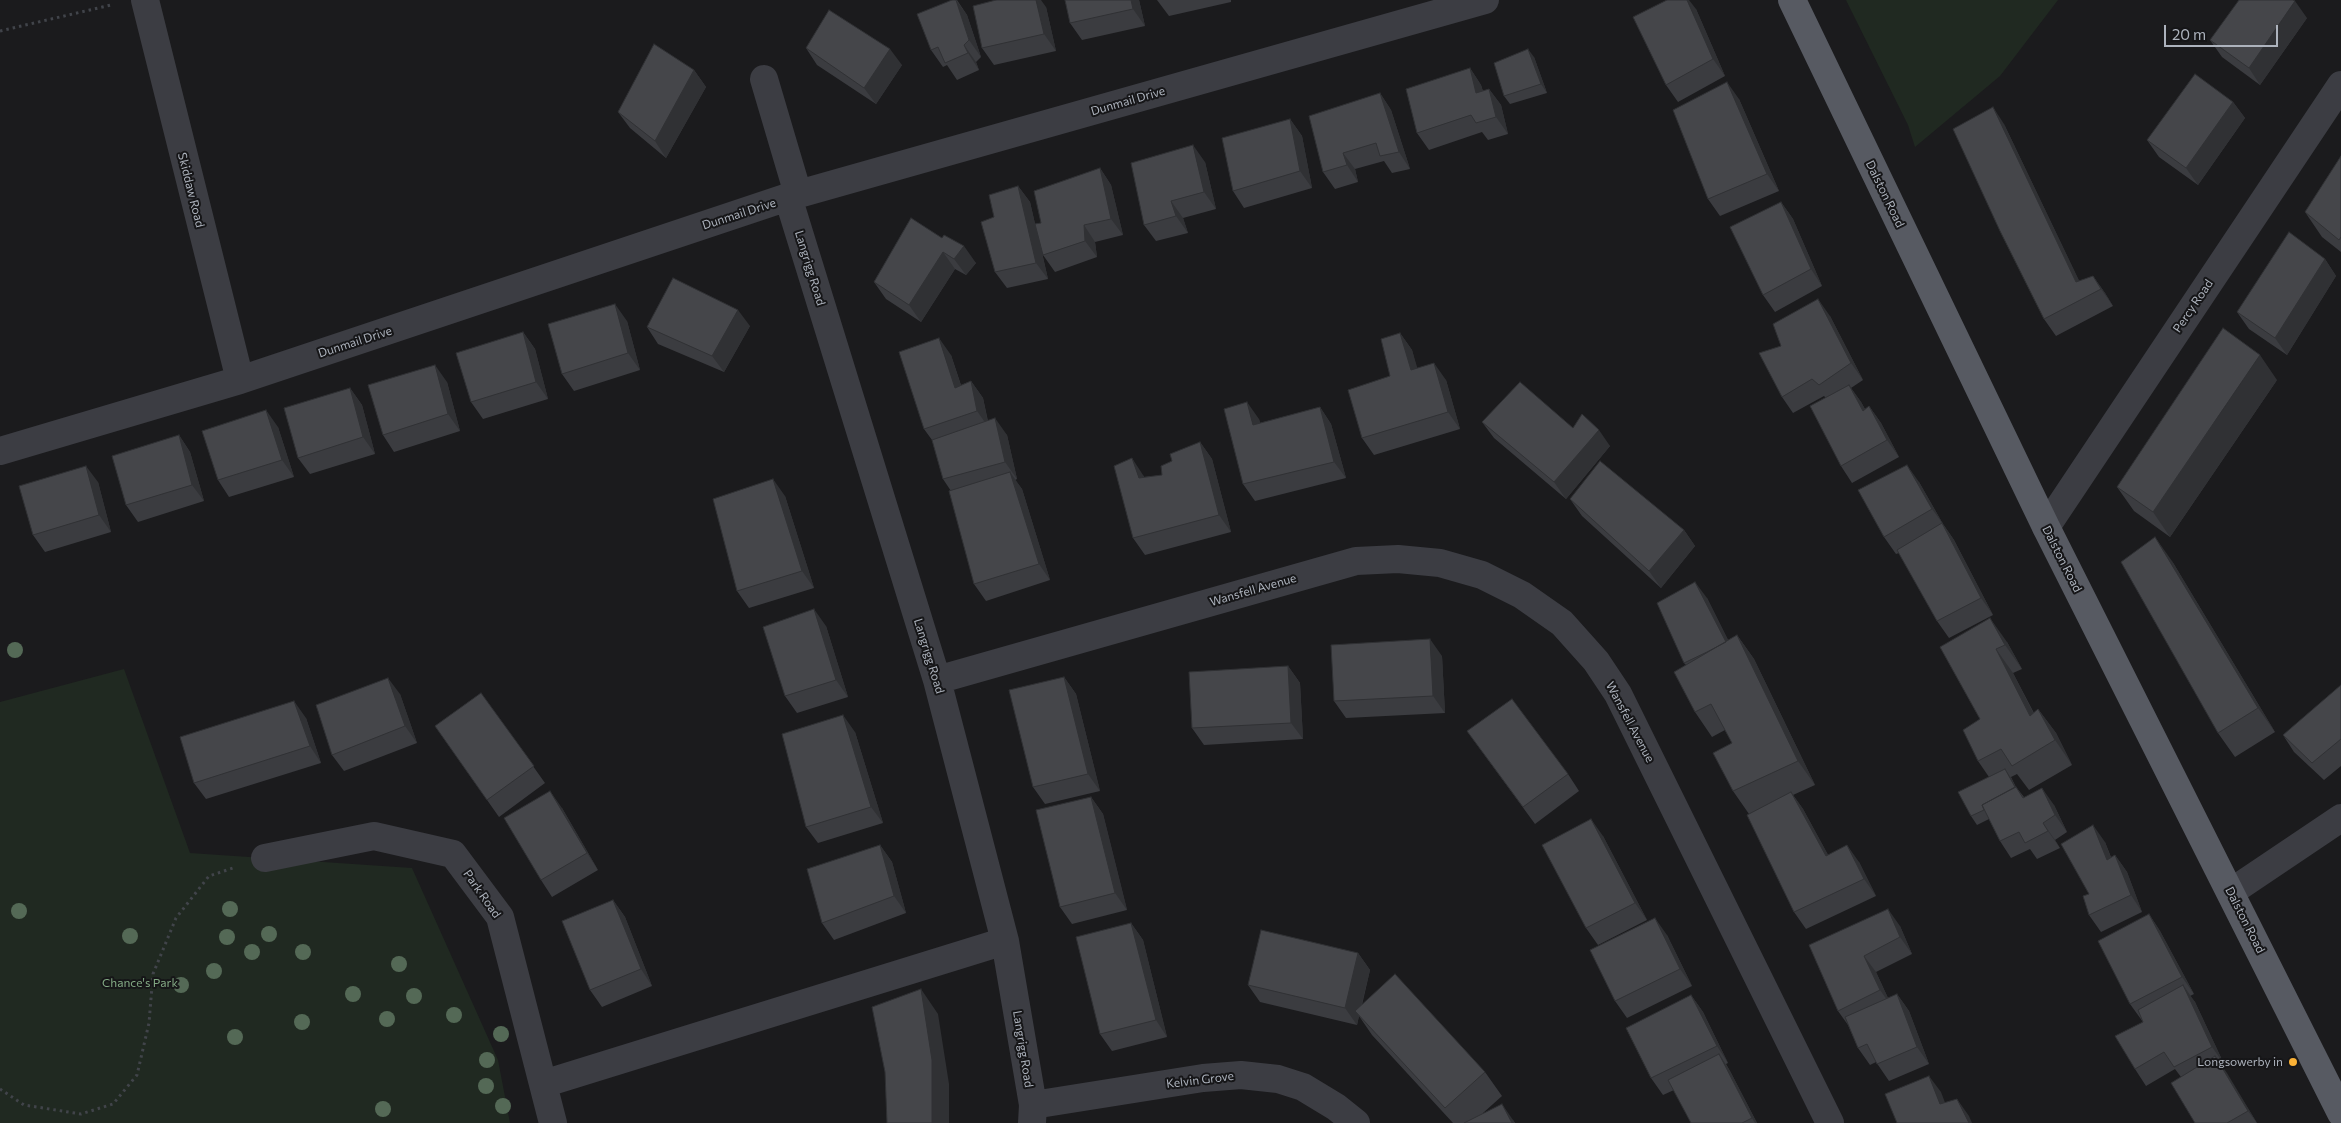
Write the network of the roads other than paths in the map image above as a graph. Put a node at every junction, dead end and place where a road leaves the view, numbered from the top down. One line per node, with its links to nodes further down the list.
1 (145, 0): 7 (street, Skiddaw Road)
2 (1485, 0): 6 (street, Dunmail Drive)
3 (1792, 0): 9 (main road, Dalston Road)
4 (764, 79): 6 (street, Langrigg Road)
5 (2341, 85): 9 (street, Percy Road)
6 (793, 196): 7 (street, Dunmail Drive); 10 (street, Langrigg Road)
7 (240, 380): 8 (street, Dunmail Drive)
8 (0, 451)
9 (2046, 527): 13 (main road, Dalston Road)
10 (937, 680): 14 (street, Langrigg Road); 20 (street, Wansfell Avenue)
11 (2341, 818): 13 (street)
12 (265, 858): 15 (street, Park Road)
13 (2231, 892): 16 (main road, Dalston Road)
14 (1005, 941): 15 (street); 17 (street, Langrigg Road)
15 (543, 1084): 18 (street, Park Road)
16 (2341, 1113)
17 (1032, 1114): 19 (street, Kelvin Grove)
18 (552, 1123)
19 (1356, 1123)
20 (1830, 1123)

